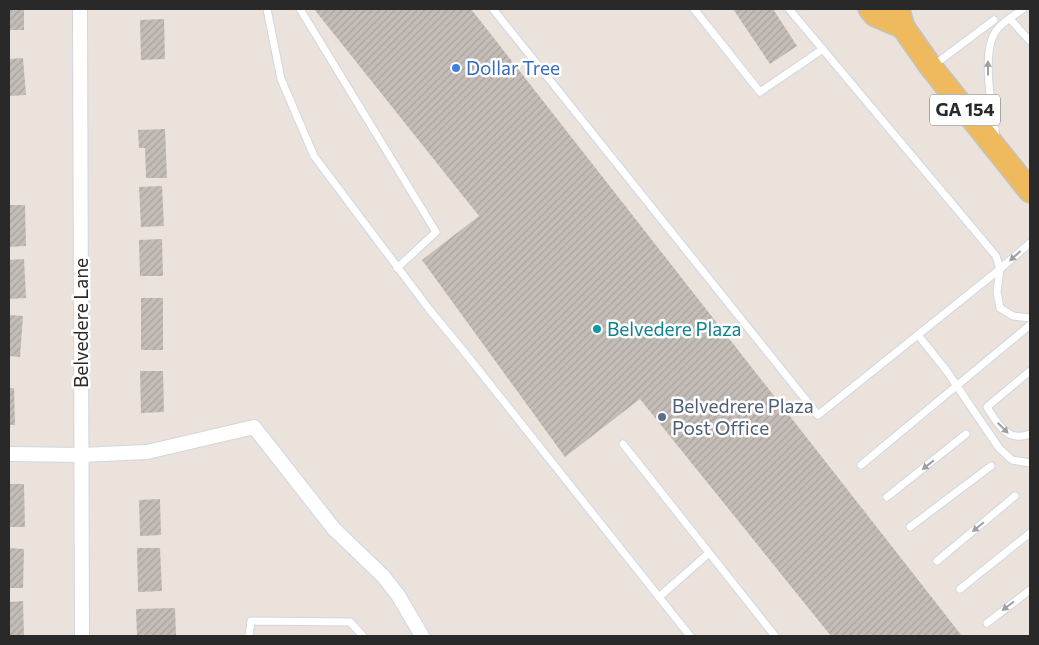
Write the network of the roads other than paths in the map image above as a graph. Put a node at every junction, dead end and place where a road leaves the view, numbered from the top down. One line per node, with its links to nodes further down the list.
1 (80, 9): 31 (street, Belvedere Lane)
2 (267, 9): 18 (lane)
3 (300, 9): 18 (lane)
4 (493, 9): 22 (lane)
5 (694, 9): 13 (lane)
6 (789, 9): 13 (lane)
7 (870, 9): 9 (main road, GA 154)
8 (1023, 9): 11 (lane)
9 (901, 18): 14 (main road, GA 154)
10 (994, 20): 14 (lane)
11 (1010, 20): 12 (lane); 15 (lane, one-way to 11)
12 (1030, 41)
13 (823, 49): 19 (lane)
14 (931, 67): 15 (main road, GA 154)
15 (998, 151): 16 (main road, GA 154)
16 (1025, 182)
17 (1030, 243): 19 (lane, one-way to 19)
18 (398, 268): 43 (lane)
19 (1000, 269): 20 (lane); 22 (lane)
20 (1030, 318)
21 (1030, 325): 24 (lane)
22 (918, 335): 24 (lane)
23 (1030, 371): 25 (lane)
24 (957, 386): 26 (lane); 33 (lane)
25 (986, 407): 26 (lane); 28 (lane, one-way to 28)
26 (977, 414): 32 (lane)
27 (966, 434): 36 (lane, one-way to 36)
28 (1030, 434)
29 (623, 444): 39 (lane)
30 (9, 454): 31 (street)
31 (81, 454): 45 (street, Belvedere Lane); 48 (street)
32 (1030, 463)
33 (861, 465)
34 (991, 466): 37 (lane)
35 (1015, 496): 40 (lane, one-way to 40)
36 (887, 497)
37 (910, 527)
38 (1030, 533): 41 (lane)
39 (709, 553): 43 (lane); 50 (lane)
40 (937, 561)
41 (960, 590)
42 (1030, 590): 44 (lane, one-way to 44)
43 (659, 597): 49 (lane)
44 (987, 623)
45 (82, 636)
46 (249, 636): 47 (lane)
47 (363, 636)
48 (422, 636)
49 (690, 636)
50 (775, 636)

